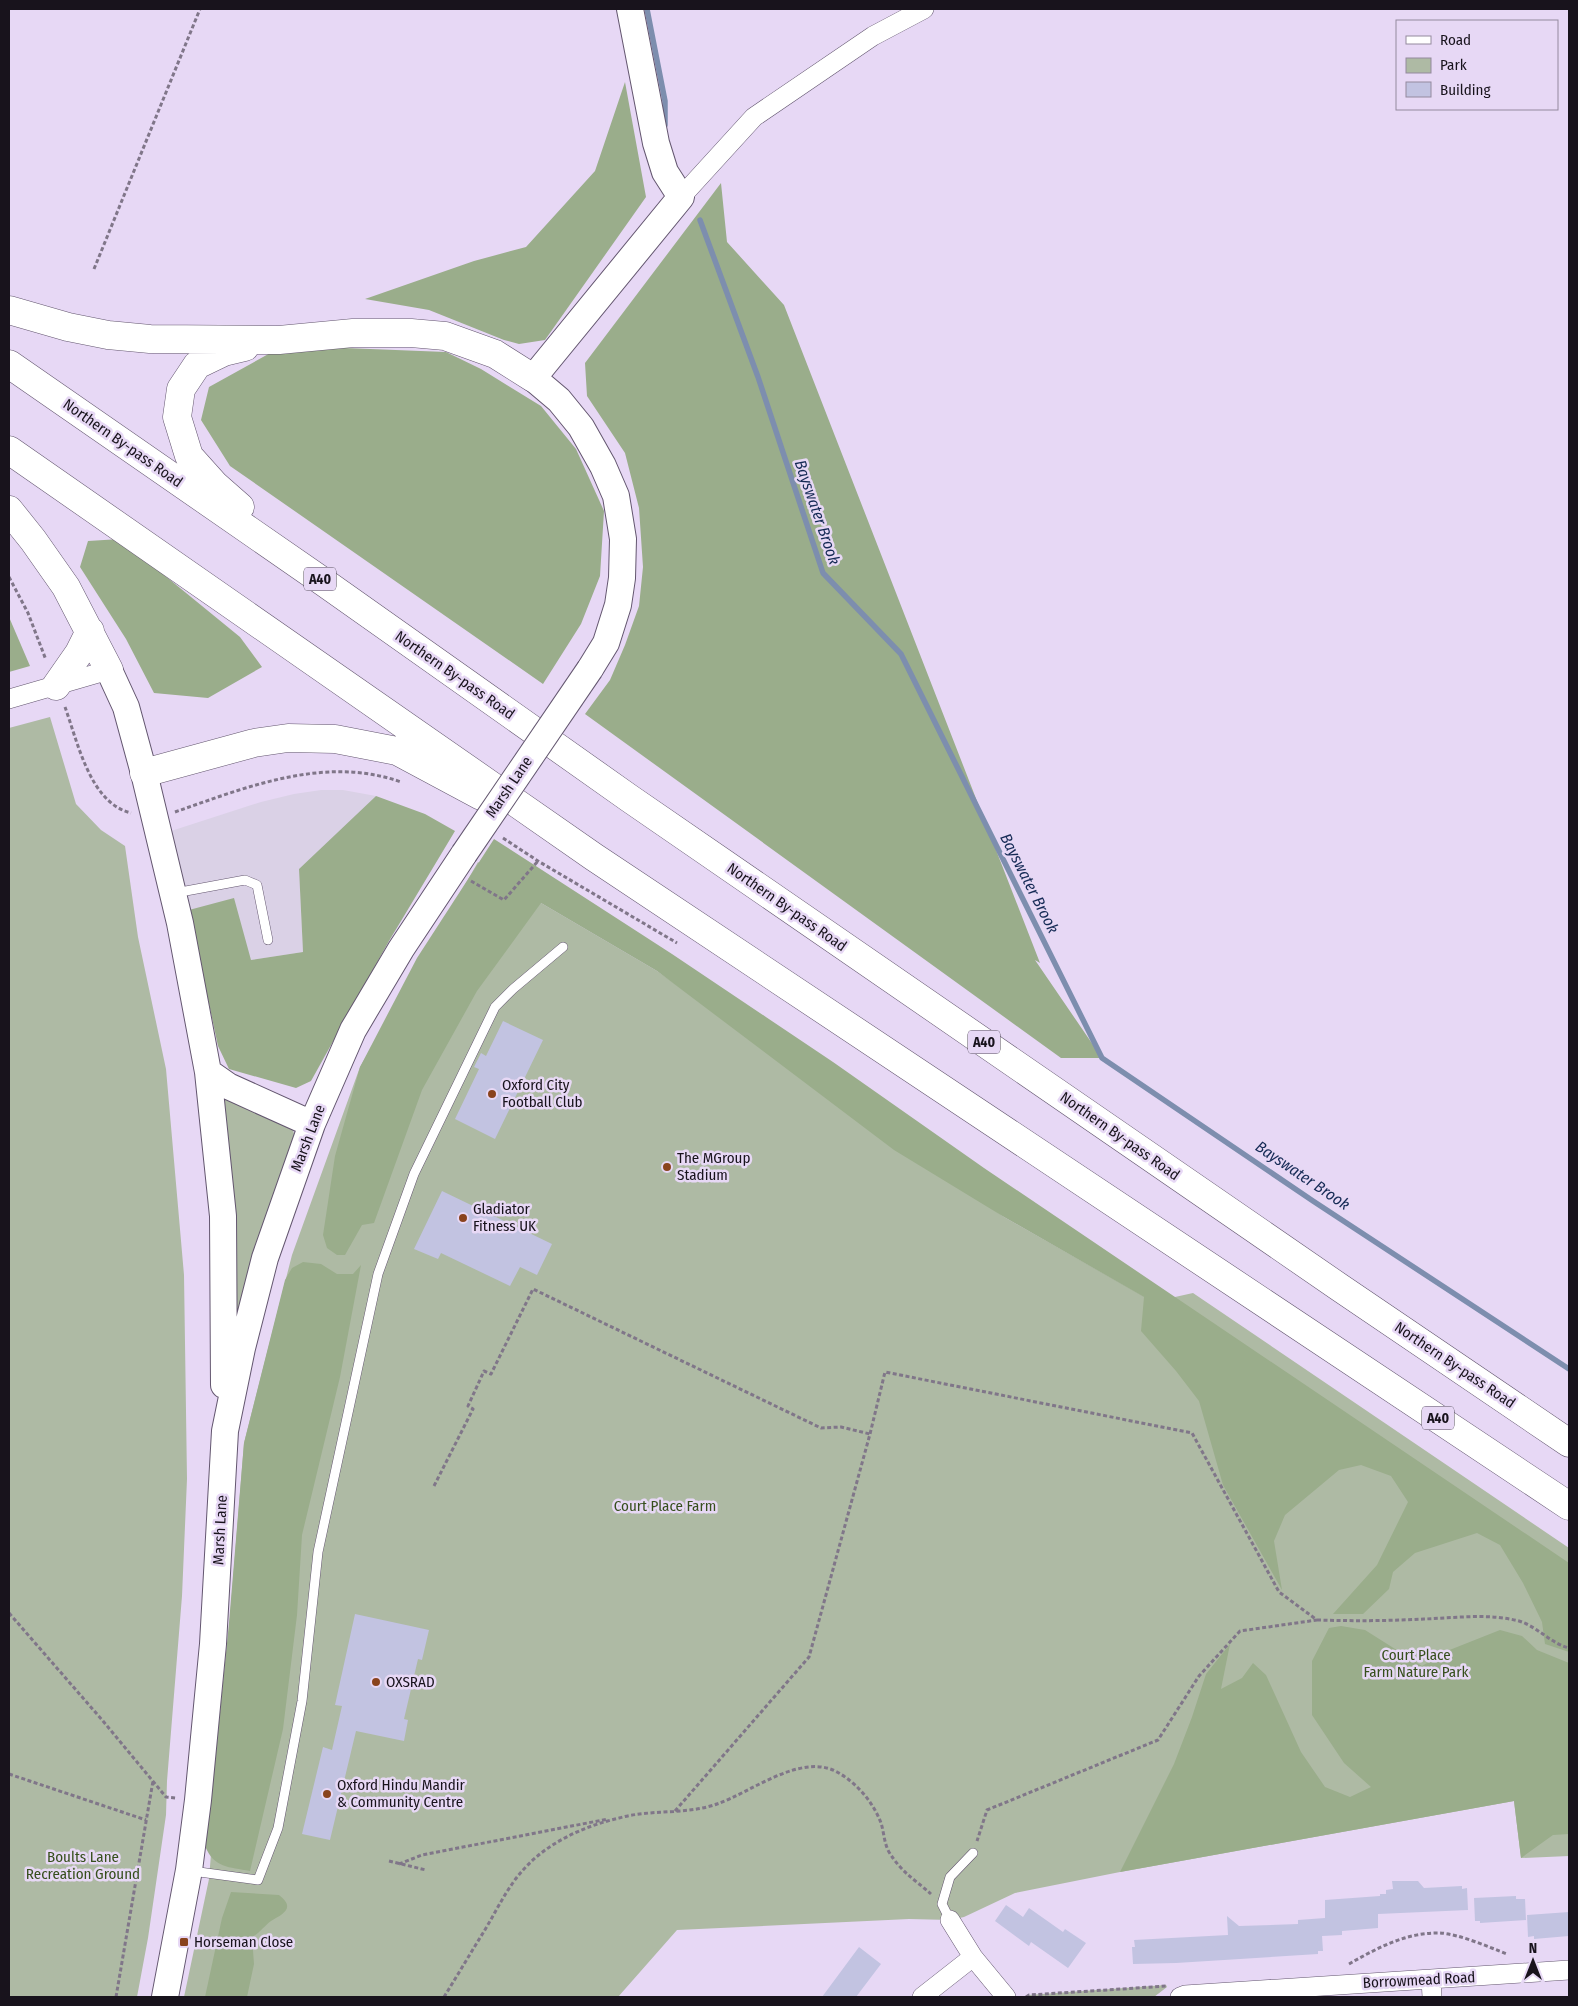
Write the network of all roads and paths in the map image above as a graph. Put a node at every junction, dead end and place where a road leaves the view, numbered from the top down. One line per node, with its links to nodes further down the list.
1 (200, 9): 5 (path)
2 (630, 9): 4 (main road)
3 (924, 9): 4 (street)
4 (681, 197): 9 (main road)
5 (94, 269)
6 (9, 310): 7 (highway)
7 (278, 340): 9 (highway); 13 (highway)
8 (9, 364): 13 (highway, Northern By-pass Road / A40)
9 (532, 378): 26 (main road, Marsh Lane, bridge)
10 (9, 450): 24 (highway, A40)
11 (9, 510): 14 (highway)
12 (9, 577): 16 (path)
13 (325, 583): 34 (highway, Northern By-pass Road / A40)
14 (90, 630): 15 (highway); 16 (highway)
15 (109, 670): 16 (street); 18 (main road)
16 (55, 683): 17 (street); 20 (path)
17 (9, 699)
18 (144, 773): 24 (highway); 27 (main road)
19 (408, 784): 21 (path)
20 (134, 814)
21 (167, 814)
22 (498, 835): 23 (path)
23 (522, 851)
24 (594, 856): 36 (highway, A40)
25 (538, 861): 26 (path)
26 (458, 862): 31 (main road, Marsh Lane)
27 (172, 894): 28 (lane); 30 (main road)
28 (268, 940)
29 (563, 947): 49 (lane)
30 (208, 1072): 31 (main road); 32 (main road)
31 (312, 1124): 32 (main road, Marsh Lane)
32 (225, 1431): 49 (main road, Marsh Lane)
33 (870, 1434): 35 (path); 38 (path); 43 (path)
34 (1569, 1443)
35 (434, 1486)
36 (1569, 1506)
37 (9, 1613): 41 (path)
38 (1317, 1620): 39 (path); 46 (path)
39 (1569, 1648)
40 (9, 1774): 45 (path)
41 (154, 1780): 42 (path); 45 (path)
42 (184, 1798)
43 (675, 1811): 44 (path); 51 (path)
44 (621, 1817): 48 (path); 60 (path)
45 (146, 1820): 58 (path)
46 (973, 1853): 51 (lane)
47 (389, 1861): 48 (path)
48 (399, 1864): 50 (path)
49 (189, 1870): 59 (main road, Marsh Lane)
50 (426, 1870)
51 (946, 1912): 52 (street)
52 (973, 1957): 61 (street); 62 (street)
53 (1569, 1970): 54 (street, Borrowmead Road)
54 (1518, 1974): 55 (path); 56 (street, Borrowmead Road)
55 (1341, 1985): 56 (street, Borrowmead Road); 57 (street, Borrowmead Road)
56 (1431, 1988)
57 (1176, 1995): 63 (path)
58 (116, 1997)
59 (165, 1997)
60 (444, 1997)
61 (922, 1997)
62 (1006, 1997)
63 (1026, 1997)

